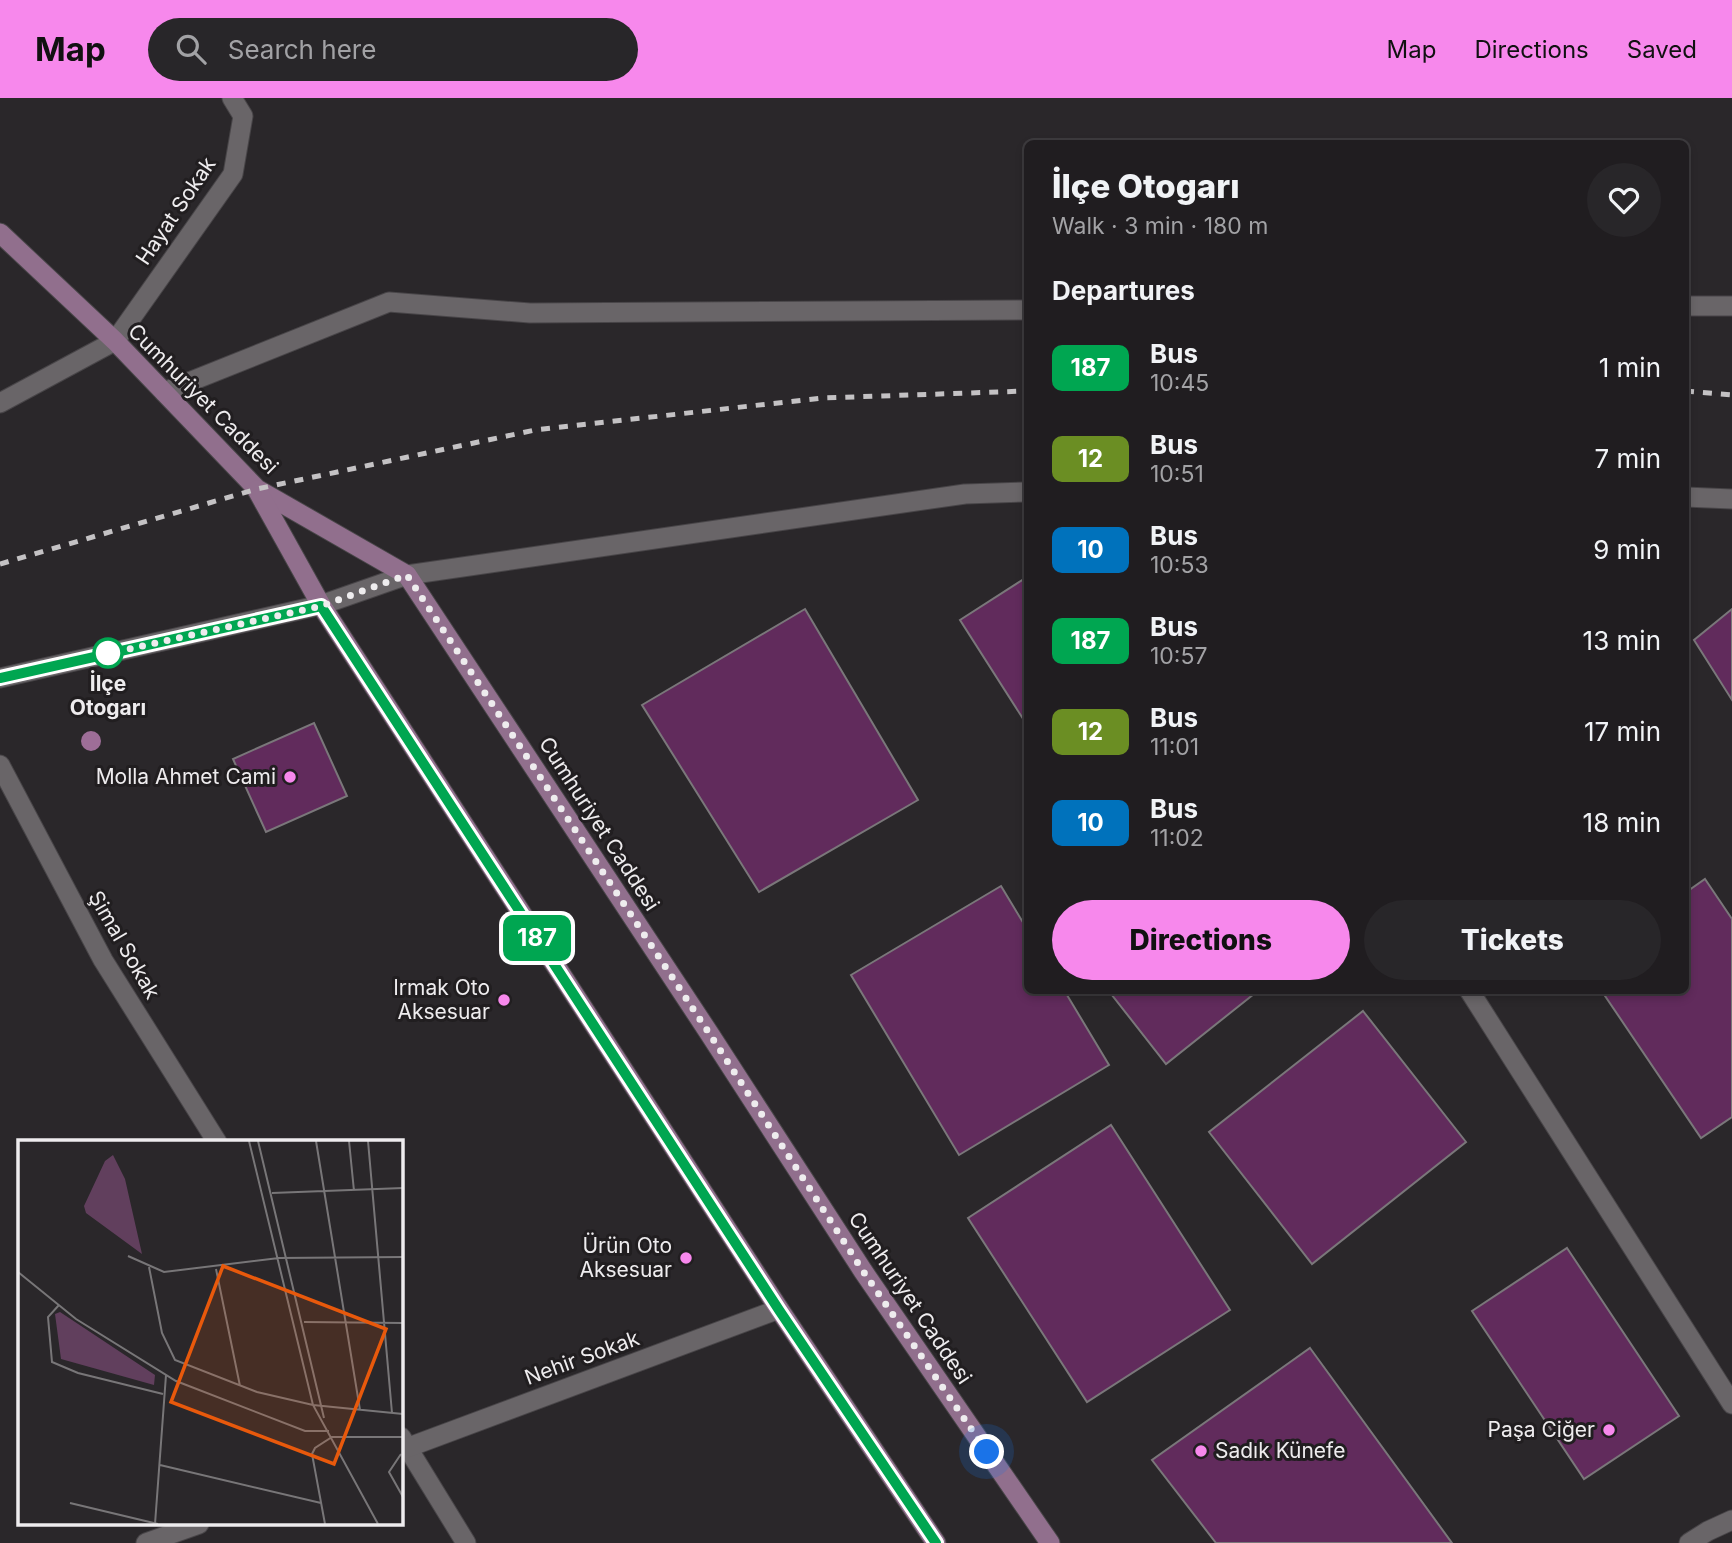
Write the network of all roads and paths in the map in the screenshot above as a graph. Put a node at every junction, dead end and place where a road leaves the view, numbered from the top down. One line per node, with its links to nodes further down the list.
1 (232, 98): 6 (street, Hayat Sokak)
2 (0, 233): 6 (main road, Cumhuriyet Caddesi)
3 (1689, 306): 4 (street)
4 (1732, 306)
5 (1024, 310): 7 (street)
6 (115, 341): 7 (main road, Cumhuriyet Caddesi); 8 (street)
7 (164, 392): 9 (main road, Cumhuriyet Caddesi)
8 (0, 403)
9 (257, 489): 13 (main road, Cumhuriyet Caddesi); 14 (main road)
10 (1024, 492): 13 (street)
11 (1689, 497): 12 (street)
12 (1732, 499)
13 (407, 575): 14 (street); 27 (main road, Cumhuriyet Caddesi)
14 (321, 606): 15 (street); 19 (main road)
15 (0, 678)
16 (0, 765): 18 (street, Şimal Sokak)
17 (1472, 994): 20 (street)
18 (216, 1140)
19 (779, 1310): 21 (street, Nehir Sokak); 26 (main road)
20 (1732, 1404)
21 (403, 1445): 25 (street)
22 (1732, 1520): 28 (street)
23 (193, 1526): 24 (street)
24 (146, 1543)
25 (466, 1543)
26 (936, 1543)
27 (1050, 1543)
28 (1689, 1543)

